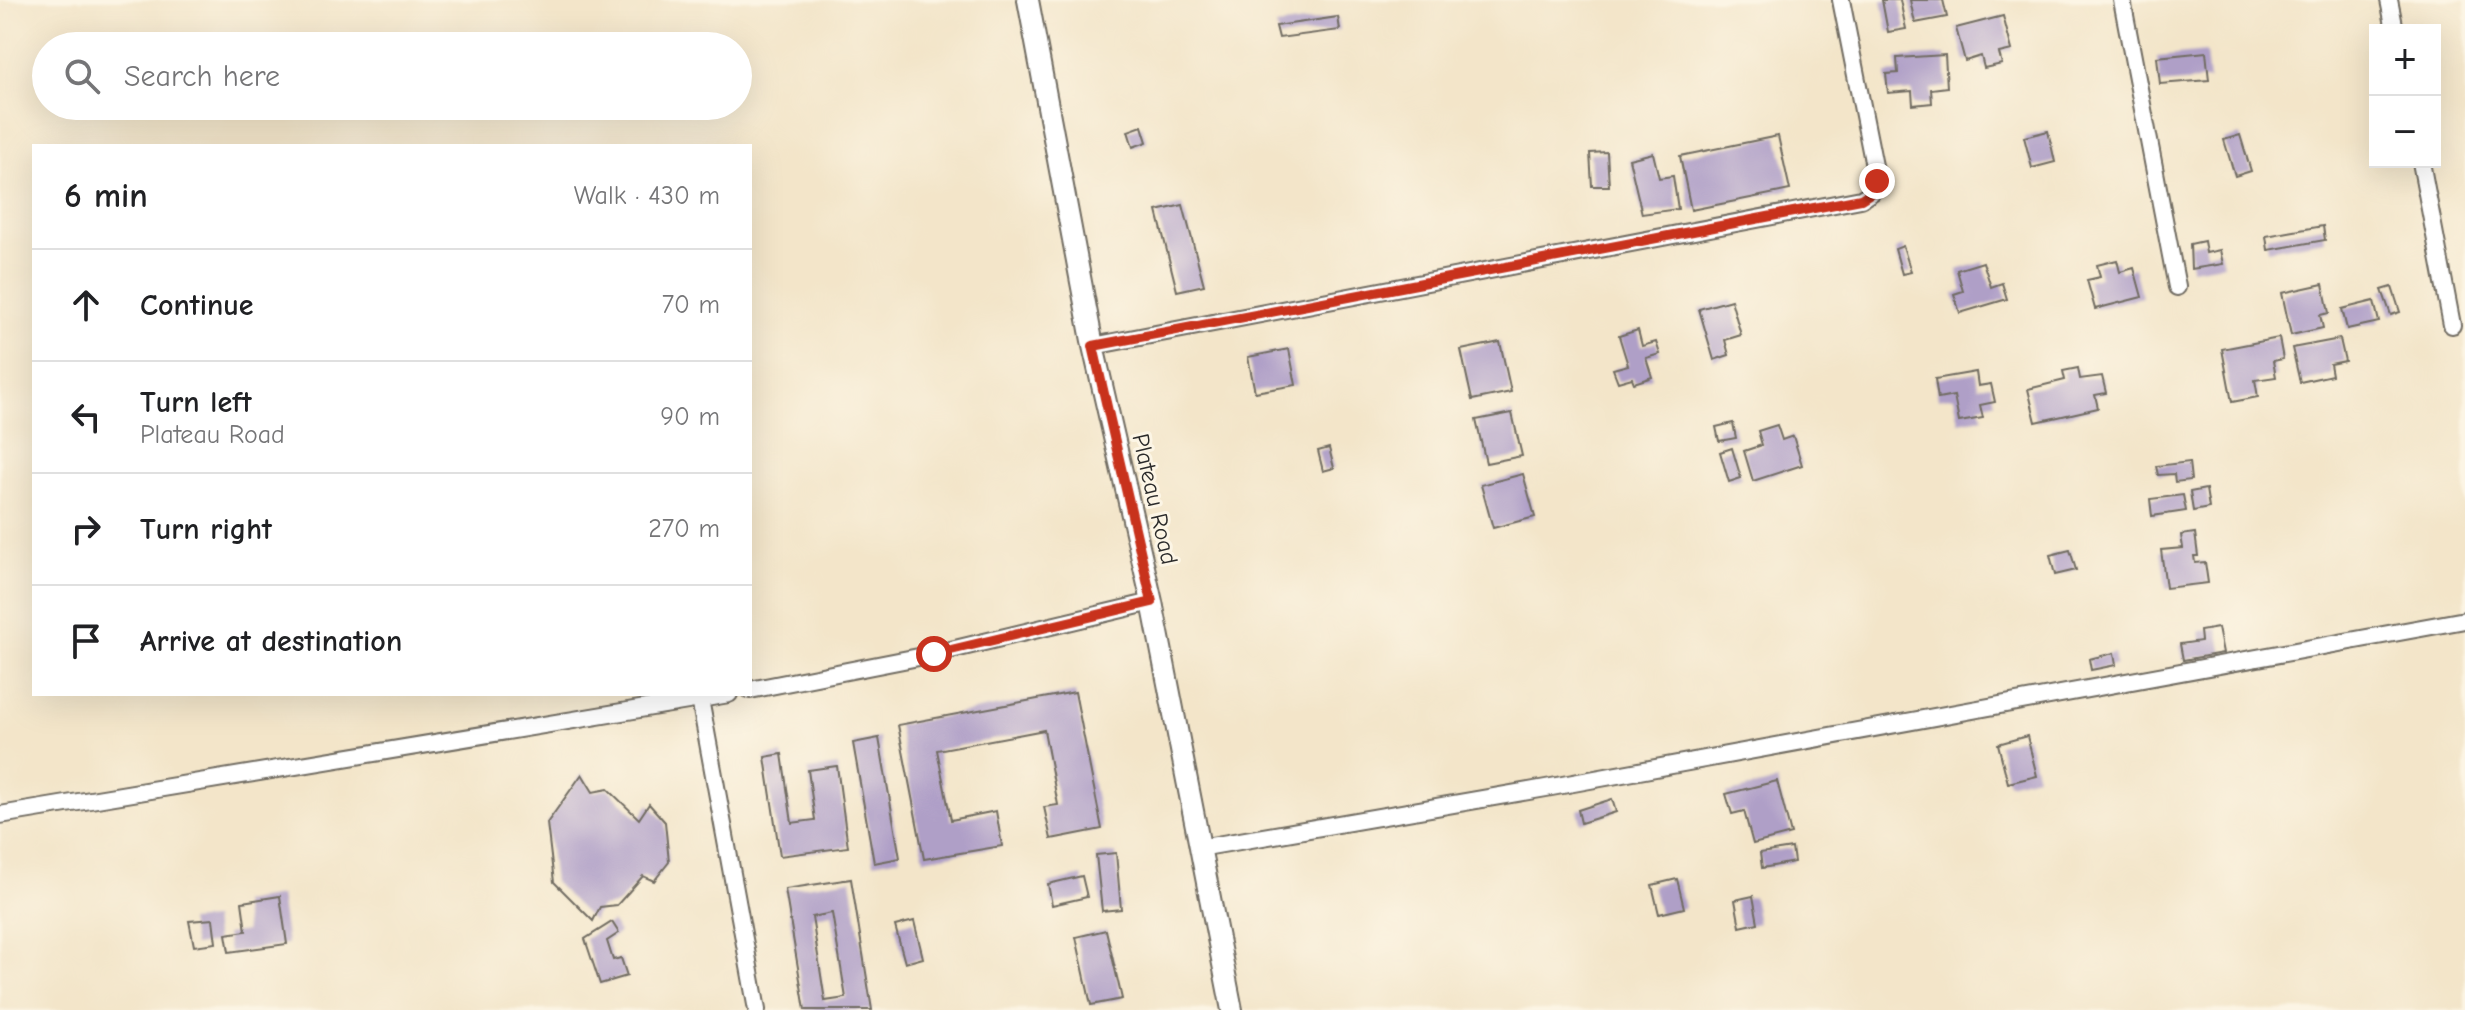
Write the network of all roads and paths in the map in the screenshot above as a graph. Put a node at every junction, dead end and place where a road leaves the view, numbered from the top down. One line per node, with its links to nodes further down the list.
1 (1028, 0): 9 (street, Plateau Road)
2 (1841, 0): 9 (street)
3 (2122, 0): 7 (street)
4 (2389, 0): 5 (street)
5 (2394, 24)
6 (2422, 168): 8 (street)
7 (2177, 287)
8 (2452, 325)
9 (1093, 346): 10 (street, Plateau Road)
10 (1152, 602): 12 (street); 16 (street, Plateau Road)
11 (2465, 620): 16 (street)
12 (752, 690)
13 (717, 696): 14 (street)
14 (700, 699): 15 (street); 17 (street)
15 (0, 815)
16 (1199, 848): 18 (street, Plateau Road)
17 (757, 1010)
18 (1232, 1010)

